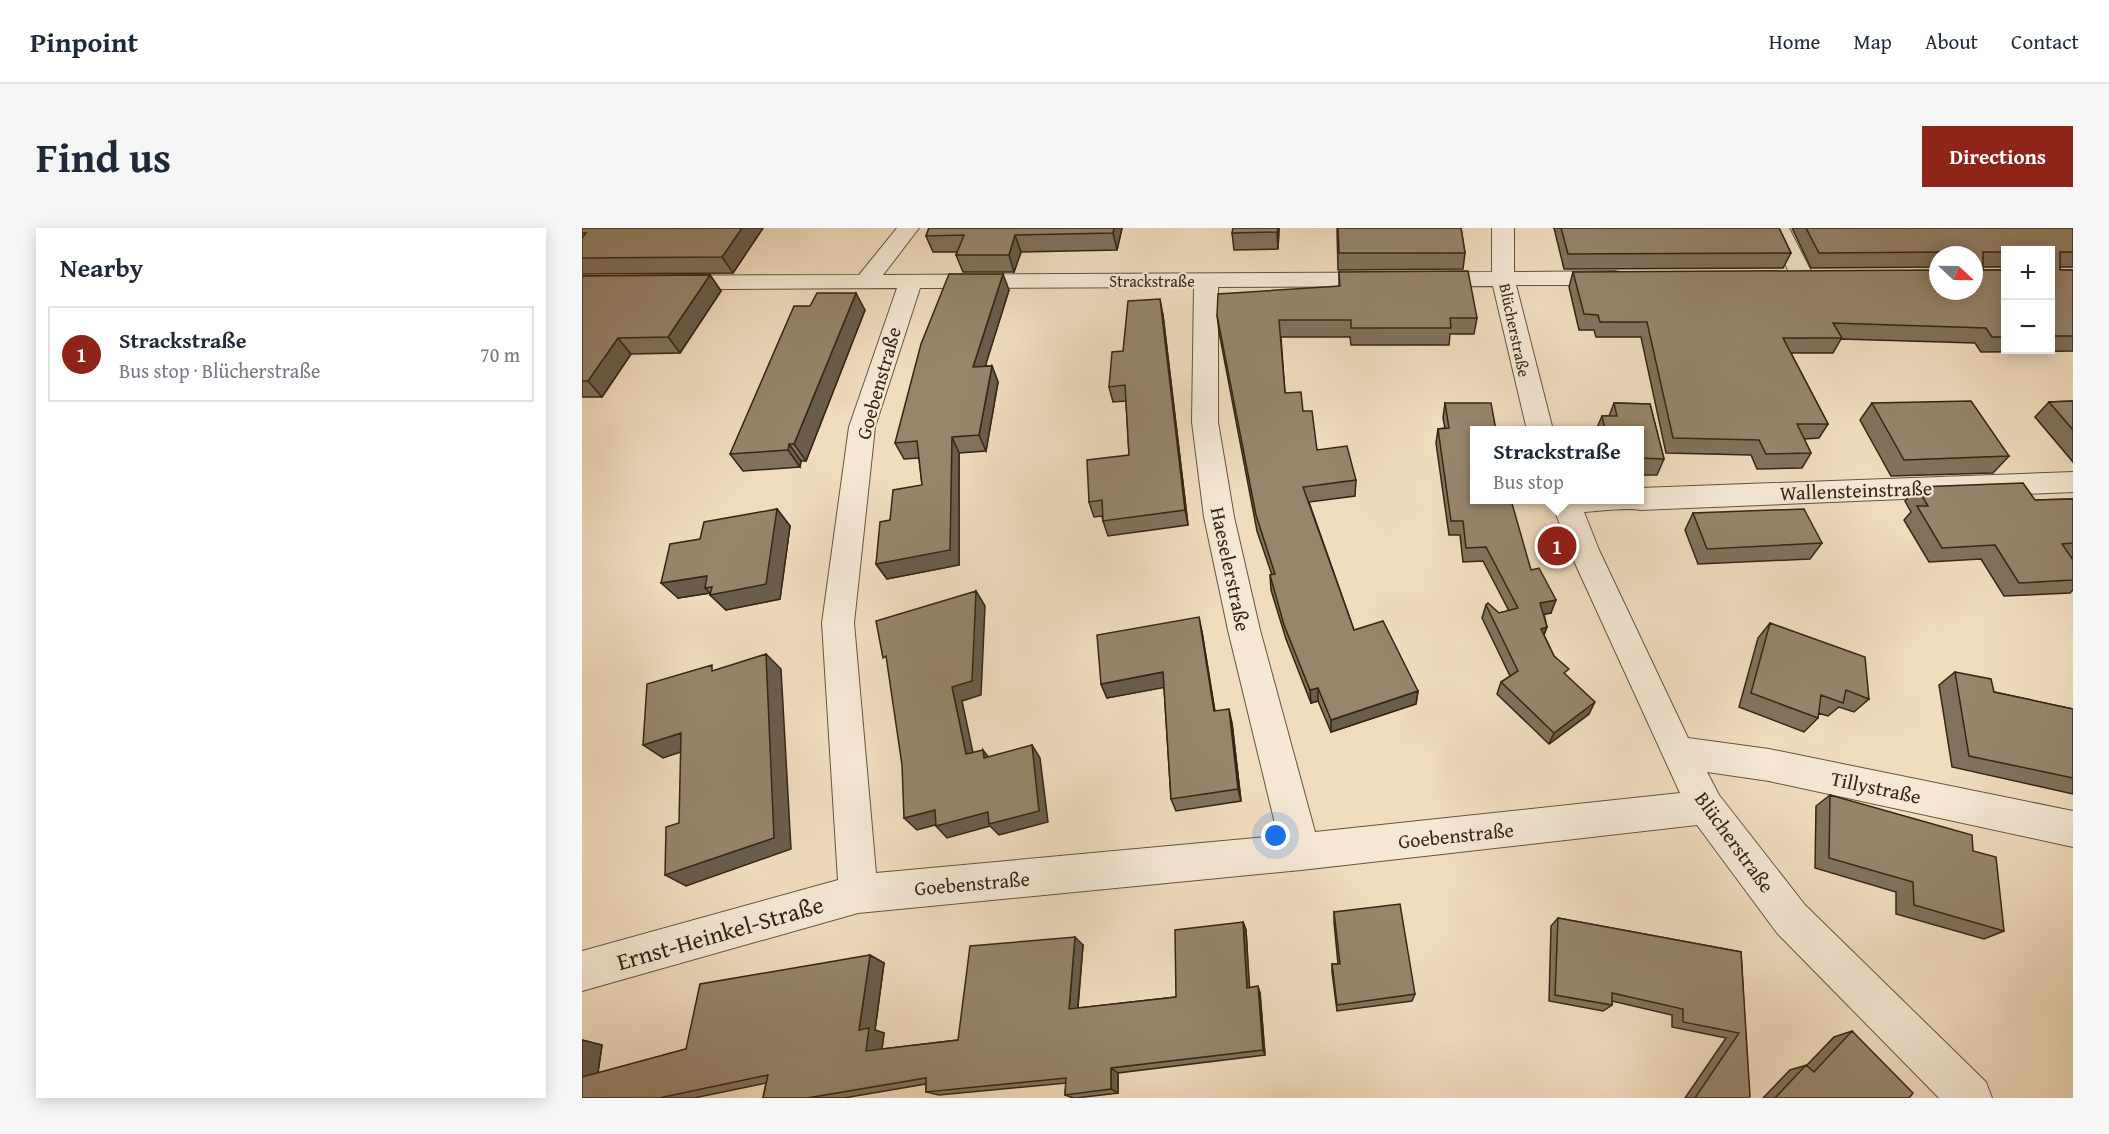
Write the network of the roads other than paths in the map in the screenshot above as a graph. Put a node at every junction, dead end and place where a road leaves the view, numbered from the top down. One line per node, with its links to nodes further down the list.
1 (908, 228): 7 (street)
2 (1503, 228): 6 (street, Blücherstraße)
3 (1778, 228): 4 (street)
4 (1778, 277)
5 (1635, 278): 6 (street, Strackstraße)
6 (1503, 279): 9 (street, Strackstraße); 11 (street, Blücherstraße)
7 (866, 281): 8 (street, Strackstraße); 10 (street, Strackstraße)
8 (910, 281): 9 (street, Strackstraße); 19 (street, Goebenstraße)
9 (1206, 281): 18 (street, Haeselerstraße)
10 (582, 283)
11 (1539, 426)
12 (2073, 482): 13 (street, Wallensteinstraße)
13 (1644, 499)
14 (1566, 504): 15 (street, Blücherstraße)
15 (1677, 752): 16 (street, Blücherstraße); 17 (street, Tillystraße)
16 (1706, 807): 18 (street, Goebenstraße); 21 (street, Blücherstraße)
17 (2073, 830)
18 (1301, 852): 19 (street, Goebenstraße)
19 (858, 894): 20 (street, Ernst-Heinkel-Straße)
20 (582, 971)
21 (1970, 1098)

